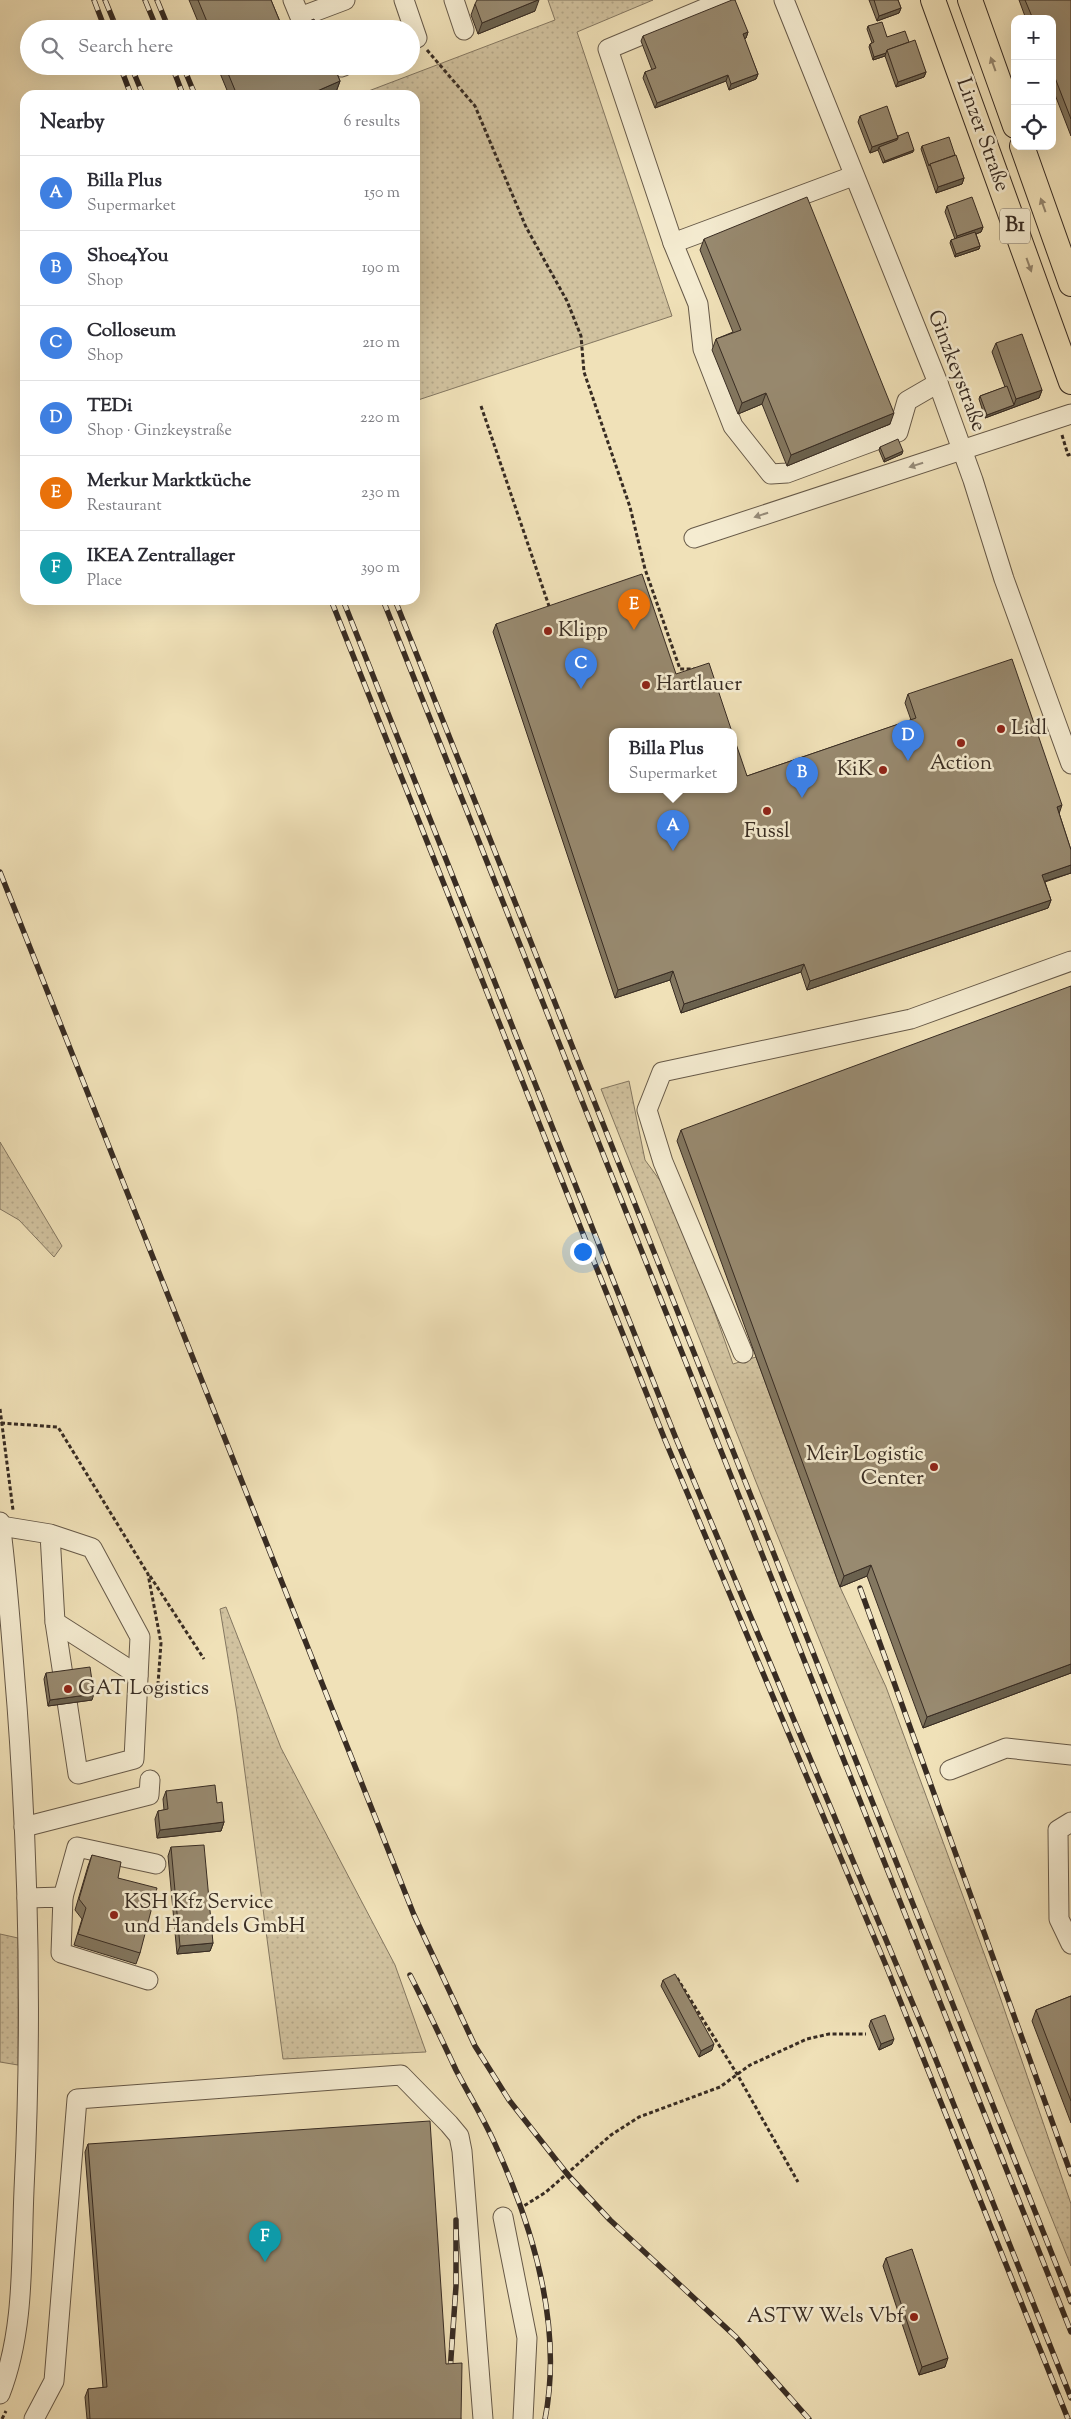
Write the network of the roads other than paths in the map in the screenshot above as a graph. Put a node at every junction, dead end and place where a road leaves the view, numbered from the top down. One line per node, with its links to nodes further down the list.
1 (293, 0): 2 (street)
2 (345, 0)
3 (404, 0): 9 (street)
4 (454, 0): 10 (street)
5 (726, 0): 14 (street)
6 (784, 0): 13 (street, Ginzkeystraße)
7 (933, 0): 16 (main road, Linzer Straße / B1, one-way to 16)
8 (970, 0): 11 (main road, Linzer Straße, one-way to 8)
9 (409, 20)
10 (464, 30)
11 (1011, 115)
12 (1023, 150): 15 (main road, Linzer Straße / B1, one-way to 12)
13 (853, 176): 14 (street); 17 (street, Ginzkeystraße)
14 (673, 243): 17 (street)
15 (1071, 284)
16 (1071, 382)
17 (938, 383): 19 (street, Ginzkeystraße)
18 (1071, 414): 19 (street)
19 (962, 451): 20 (street, one-way to 20); 21 (street, Ginzkeystraße)
20 (694, 538)
21 (1071, 764)
22 (1071, 961): 23 (street)
23 (743, 1353)
24 (0, 1522): 25 (street)
25 (0, 1526): 26 (street); 33 (street)
26 (50, 1534): 27 (street); 28 (street)
27 (55, 1622): 28 (street); 28 (street)
28 (138, 1675)
29 (1071, 1755): 30 (street)
30 (950, 1770)
31 (150, 1780): 33 (street)
32 (1071, 1822): 37 (street)
33 (24, 1827): 36 (street)
34 (156, 1864): 35 (street)
35 (63, 1897): 36 (street); 38 (street)
36 (27, 1898): 40 (street)
37 (1071, 1944)
38 (148, 1980)
39 (502, 2217): 43 (street)
40 (0, 2394)
41 (34, 2419): 42 (street)
42 (483, 2419)
43 (523, 2419)

